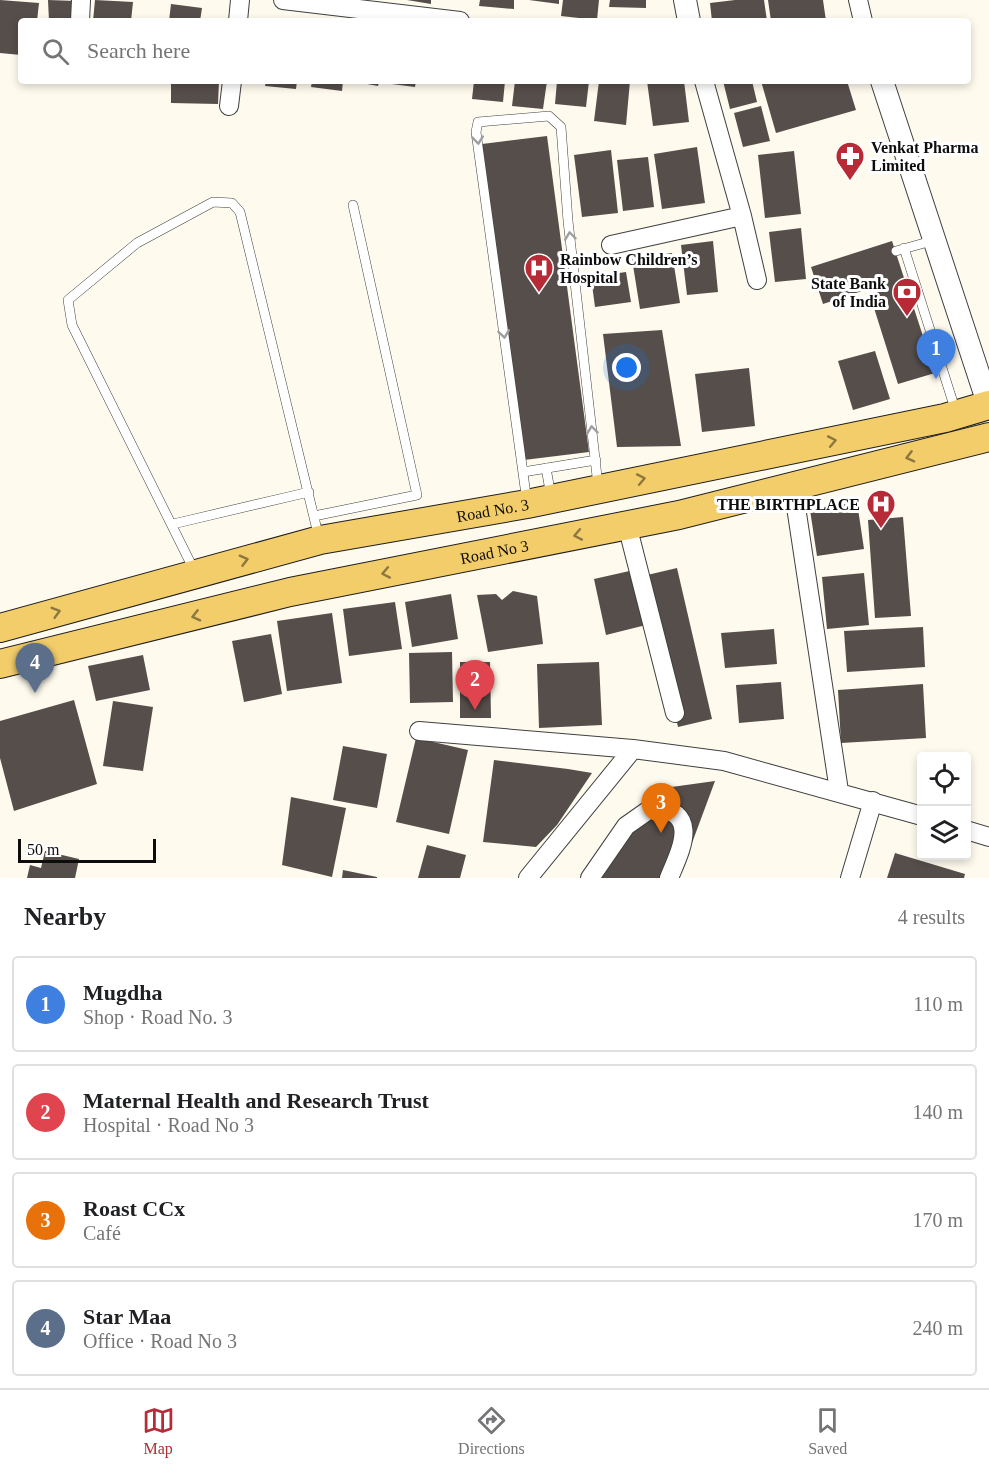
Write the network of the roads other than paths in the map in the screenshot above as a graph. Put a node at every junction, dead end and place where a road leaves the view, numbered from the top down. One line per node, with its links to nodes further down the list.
1 (81, 0): 6 (street)
2 (240, 0): 7 (street)
3 (283, 0): 8 (street)
4 (685, 0): 9 (street)
5 (858, 0): 10 (street)
6 (80, 18)
7 (238, 18)
8 (435, 18)
9 (688, 18)
10 (862, 18)
11 (232, 84): 14 (street)
12 (705, 84): 16 (street)
13 (883, 84): 17 (street)
14 (229, 106)
15 (353, 205): 30 (lane)
16 (742, 216): 18 (street); 19 (street)
17 (934, 240): 20 (street); 21 (lane)
18 (611, 245)
19 (757, 280)
20 (989, 406): 21 (main road, Road No. 3)
21 (957, 415): 27 (main road, Road No. 3, one-way to 21)
22 (989, 437): 26 (main road, Road No 3, one-way to 26)
23 (596, 460): 24 (lane); 25 (lane, one-way to 25); 27 (lane)
24 (546, 468): 25 (lane); 29 (lane)
25 (523, 472): 29 (lane)
26 (793, 487): 32 (main road, Road No 3); 40 (street)
27 (598, 488): 29 (main road, Road No. 3)
28 (309, 492): 31 (lane); 31 (lane); 33 (lane)
29 (539, 501): 30 (main road, Road No. 3)
30 (421, 508): 33 (main road, Road No. 3)
31 (173, 524): 34 (lane)
32 (627, 525): 36 (main road, Road No 3, one-way to 36); 37 (street)
33 (317, 528): 34 (main road, Road No. 3, one-way to 33)
34 (195, 573): 35 (main road, Road No. 3, one-way to 34)
35 (0, 628)
36 (0, 664)
37 (675, 713)
38 (419, 731): 39 (street)
39 (633, 749): 40 (street); 45 (street)
40 (839, 791): 41 (street)
41 (873, 801): 42 (street); 48 (street)
42 (917, 815)
43 (971, 832): 44 (street)
44 (989, 837)
45 (528, 878)
46 (590, 878): 47 (street)
47 (669, 878)
48 (850, 878)

